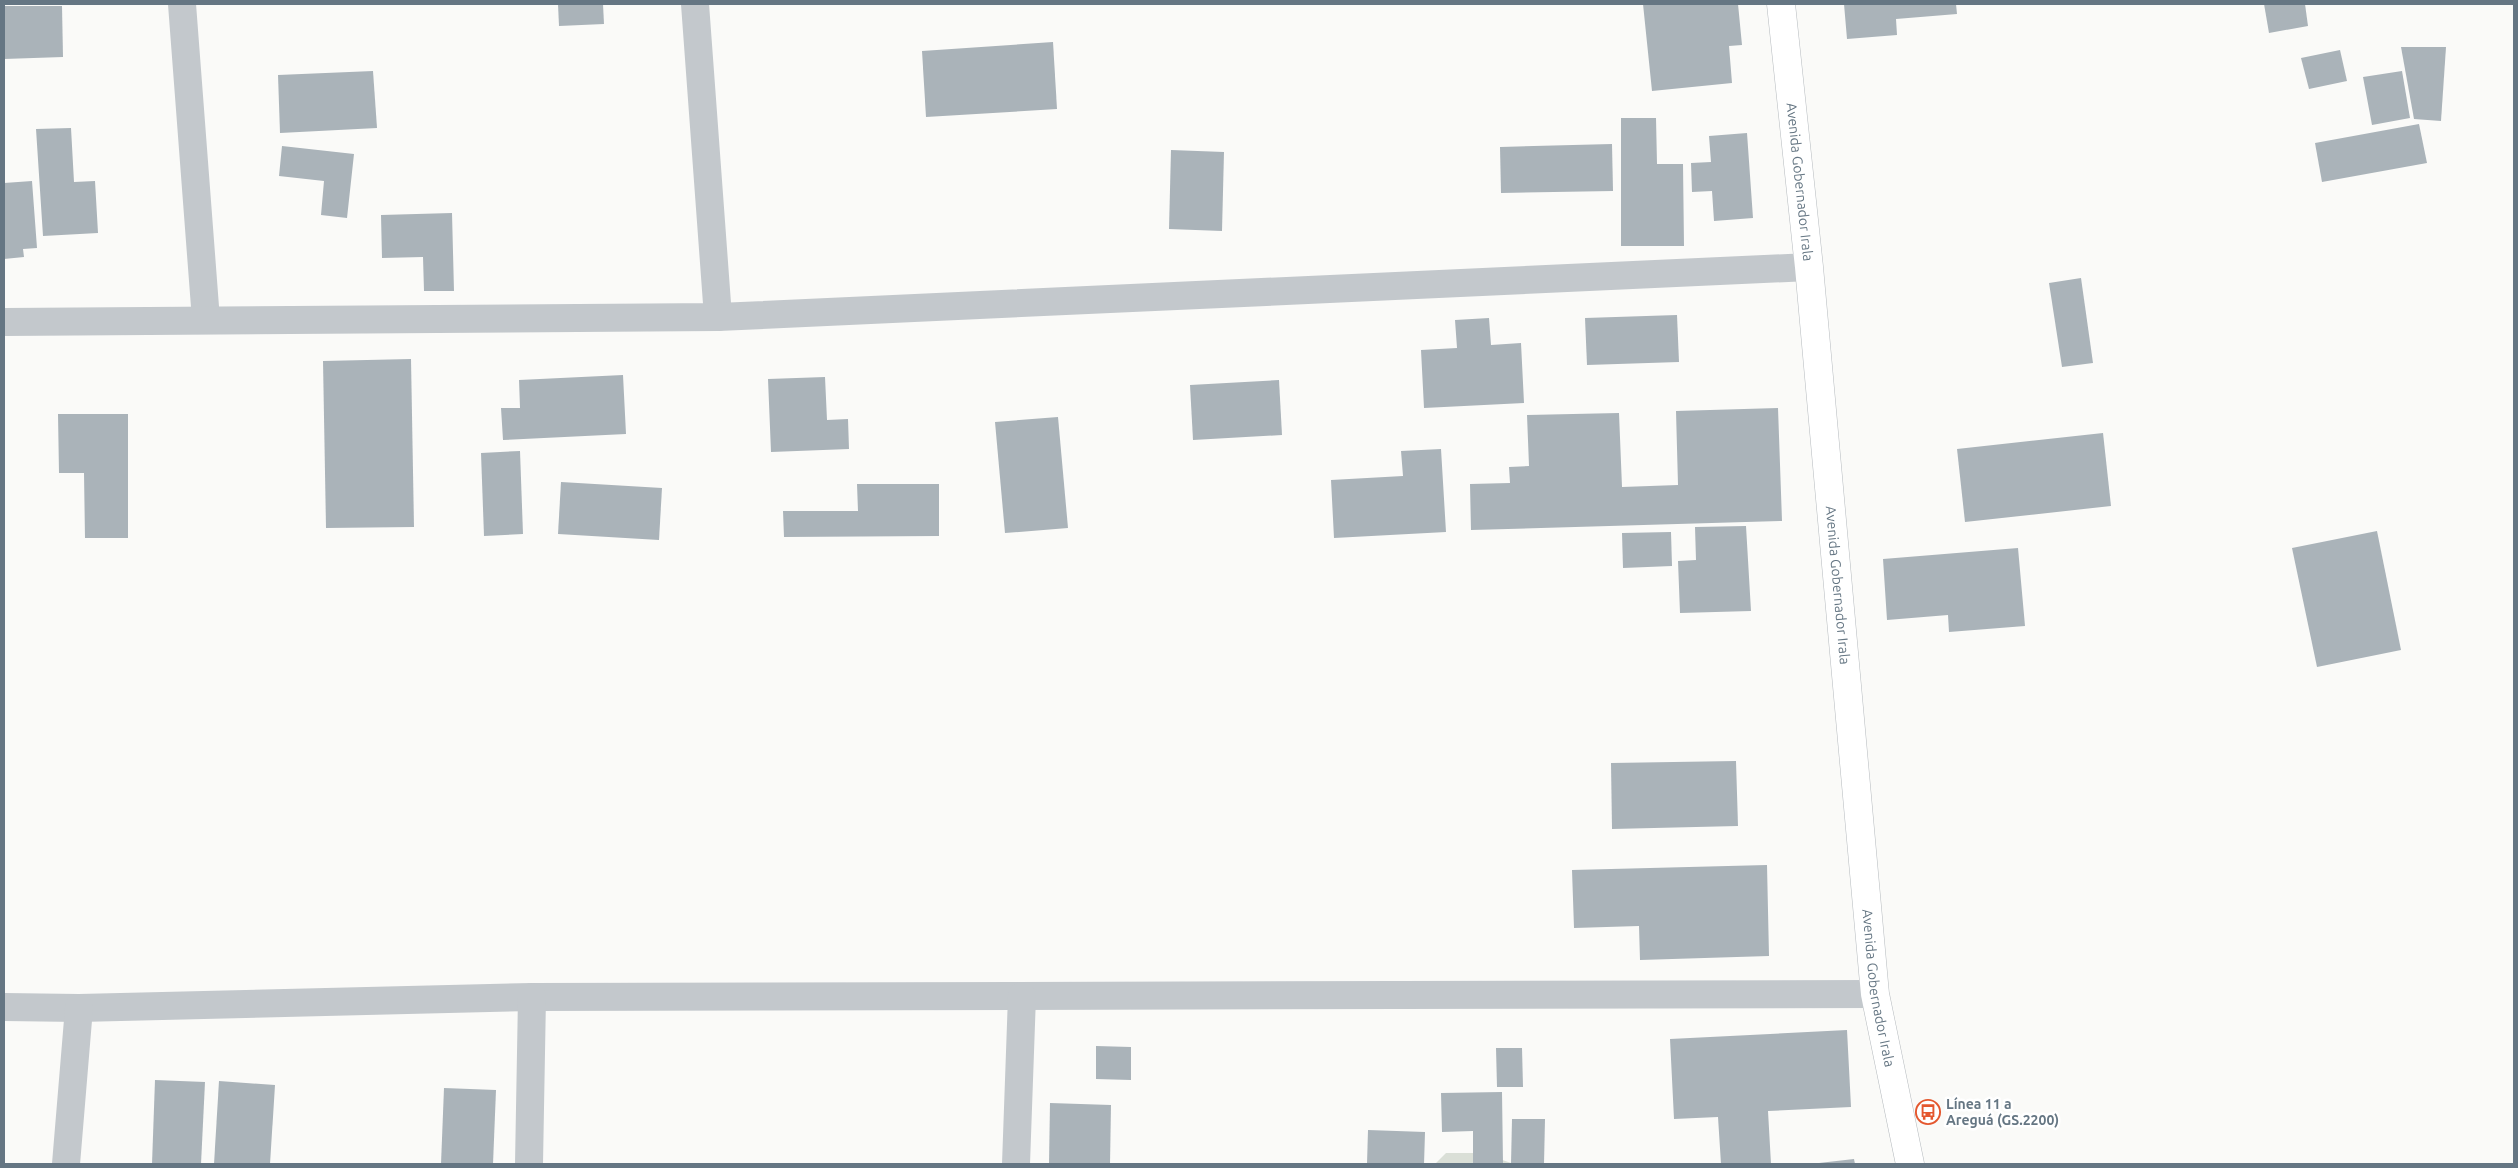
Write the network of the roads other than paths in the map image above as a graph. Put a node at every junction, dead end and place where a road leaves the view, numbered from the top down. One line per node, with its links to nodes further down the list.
1 (182, 4): 6 (street)
2 (695, 4): 5 (street)
3 (1781, 4): 4 (main road, Avenida Gobernador Irala)
4 (1809, 267): 5 (street); 8 (main road, Avenida Gobernador Irala)
5 (718, 317): 6 (street)
6 (206, 320): 7 (street)
7 (4, 322)
8 (1875, 994): 9 (street); 16 (main road, Avenida Gobernador Irala)
9 (1022, 996): 10 (street); 15 (street)
10 (532, 997): 12 (street); 14 (street)
11 (4, 1007): 12 (street)
12 (79, 1008): 13 (street)
13 (66, 1164)
14 (529, 1164)
15 (1016, 1164)
16 (1910, 1164)

